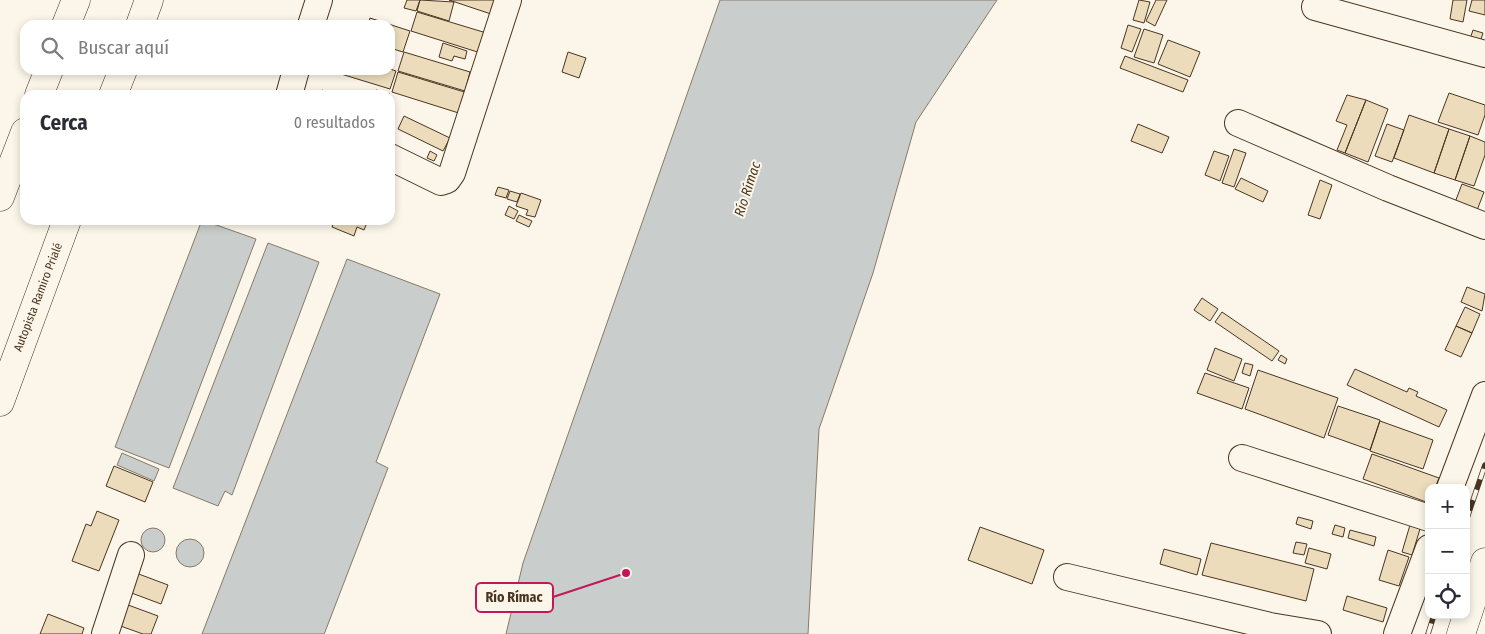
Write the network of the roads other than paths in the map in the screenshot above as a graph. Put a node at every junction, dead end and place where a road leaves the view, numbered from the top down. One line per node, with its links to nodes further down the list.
1 (76, 0): 6 (highway)
2 (149, 0): 7 (highway)
3 (319, 0): 8 (street)
4 (508, 0): 18 (street)
5 (1315, 7): 9 (street)
6 (68, 20)
7 (142, 20)
8 (313, 20)
9 (1485, 54)
10 (47, 75): 13 (highway)
11 (121, 75): 14 (highway)
12 (295, 75): 15 (street)
13 (41, 90)
14 (115, 90)
15 (290, 90)
16 (1238, 123): 21 (street)
17 (20, 145): 19 (highway)
18 (395, 159)
19 (0, 197)
20 (64, 225): 23 (highway, Autopista Ramiro Prialé)
21 (1485, 226)
22 (1485, 398): 25 (street)
23 (0, 402)
24 (1242, 458): 26 (street)
25 (1452, 484)
26 (1425, 517)
27 (131, 555): 31 (street)
28 (1425, 559): 33 (street)
29 (1485, 562): 34 (highway)
30 (1067, 577): 32 (street)
31 (106, 634)
32 (1318, 634)
33 (1397, 634)
34 (1461, 634)

